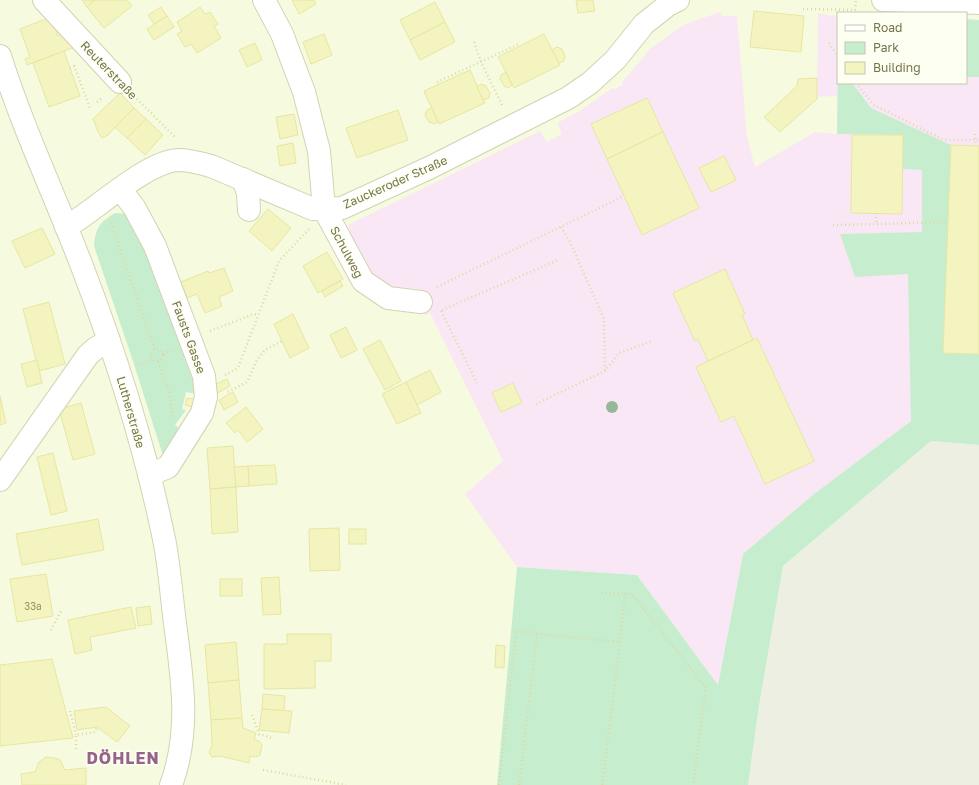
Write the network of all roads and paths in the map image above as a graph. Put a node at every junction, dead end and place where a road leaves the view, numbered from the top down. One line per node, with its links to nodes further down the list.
1 (44, 0): 15 (street, Reuterstraße)
2 (264, 0): 30 (street)
3 (856, 0): 7 (path)
4 (883, 0): 6 (street)
5 (670, 2): 30 (street, Zauckeroder Straße)
6 (979, 3)
7 (802, 9)
8 (474, 42): 13 (path)
9 (829, 43): 11 (path)
10 (520, 44): 13 (path)
11 (837, 55)
12 (0, 56): 18 (street, Lutherstraße)
13 (481, 62): 16 (path); 19 (path)
14 (70, 68): 20 (path)
15 (120, 82): 22 (path, Reuterstraße)
16 (437, 82)
17 (857, 84): 23 (path)
18 (4, 86): 35 (street, Lutherstraße)
19 (501, 102)
20 (90, 108)
21 (975, 134): 23 (path)
22 (176, 138)
23 (978, 140): 24 (path)
24 (976, 146)
25 (243, 178): 26 (street, Zauckeroder Straße); 28 (street); 30 (street, Zauckeroder Straße)
26 (120, 189): 35 (street, Zauckeroder Straße); 41 (street, Fausts Gasse)
27 (624, 196): 36 (path)
28 (249, 210)
29 (876, 213): 33 (path)
30 (318, 217): 38 (street, Schulweg); 40 (path)
31 (111, 222): 45 (path)
32 (948, 222): 33 (path)
33 (876, 224): 34 (path)
34 (833, 225)
35 (66, 227): 42 (street, Lutherstraße)
36 (561, 227): 38 (path); 47 (path)
37 (558, 260): 39 (path)
38 (414, 301): 39 (path)
39 (441, 310): 48 (path)
40 (258, 315): 41 (path); 49 (path)
41 (191, 340): 49 (street, Fausts Gasse)
42 (109, 341): 53 (street, Lutherstraße); 54 (street)
43 (282, 341): 50 (path)
44 (652, 341): 47 (path)
45 (155, 349): 46 (path); 46 (path)
46 (158, 362): 52 (path)
47 (605, 371): 51 (path)
48 (477, 383)
49 (204, 384): 52 (street, Fausts Gasse)
50 (232, 390)
51 (536, 404)
52 (181, 444): 53 (street, Fausts Gasse)
53 (148, 475): 68 (street, Lutherstraße)
54 (0, 480)
55 (602, 593): 56 (path)
56 (624, 594): 60 (path); 73 (path)
57 (61, 611): 58 (path)
58 (51, 630)
59 (537, 634): 60 (path); 70 (path); 71 (path)
60 (620, 642): 72 (path)
61 (70, 711): 64 (path)
62 (252, 715): 65 (path)
63 (97, 727): 64 (path)
64 (76, 735): 66 (path)
65 (272, 738)
66 (76, 749)
67 (263, 770): 69 (path)
68 (171, 785)
69 (346, 785)
70 (499, 785)
71 (519, 785)
72 (602, 785)
73 (693, 785)

